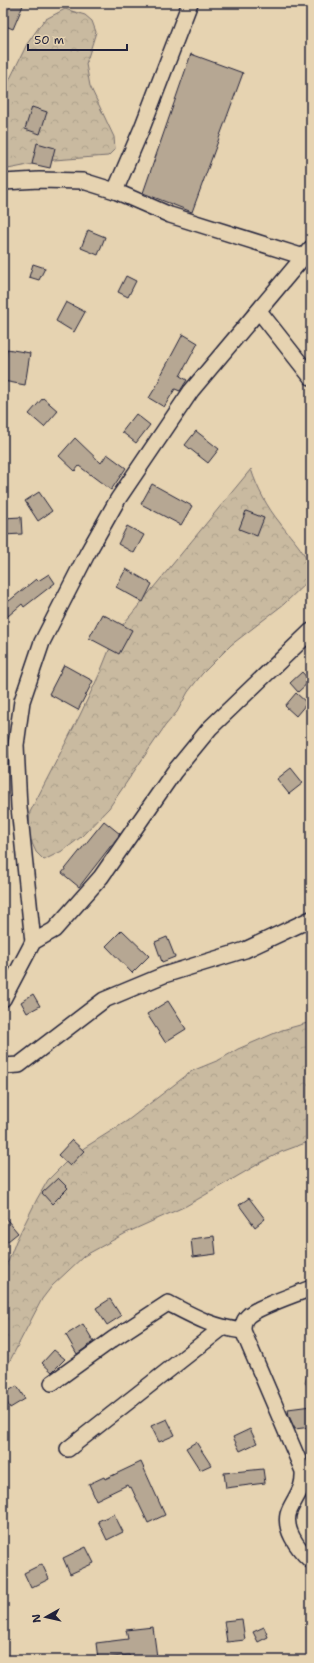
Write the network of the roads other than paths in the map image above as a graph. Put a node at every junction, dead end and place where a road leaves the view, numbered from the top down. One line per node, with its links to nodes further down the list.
1 (190, 3): 3 (street)
2 (3, 182): 3 (street)
3 (115, 191): 4 (street)
4 (307, 253): 5 (street)
5 (259, 311): 6 (street); 9 (street)
6 (311, 377)
7 (311, 631): 9 (street)
8 (311, 919): 11 (street)
9 (33, 942): 10 (street)
10 (3, 999)
11 (3, 1066)
12 (311, 1288): 14 (street)
13 (222, 1328): 14 (street); 15 (street); 16 (street)
14 (243, 1331): 17 (street)
15 (52, 1383)
16 (68, 1449)
17 (311, 1561)

